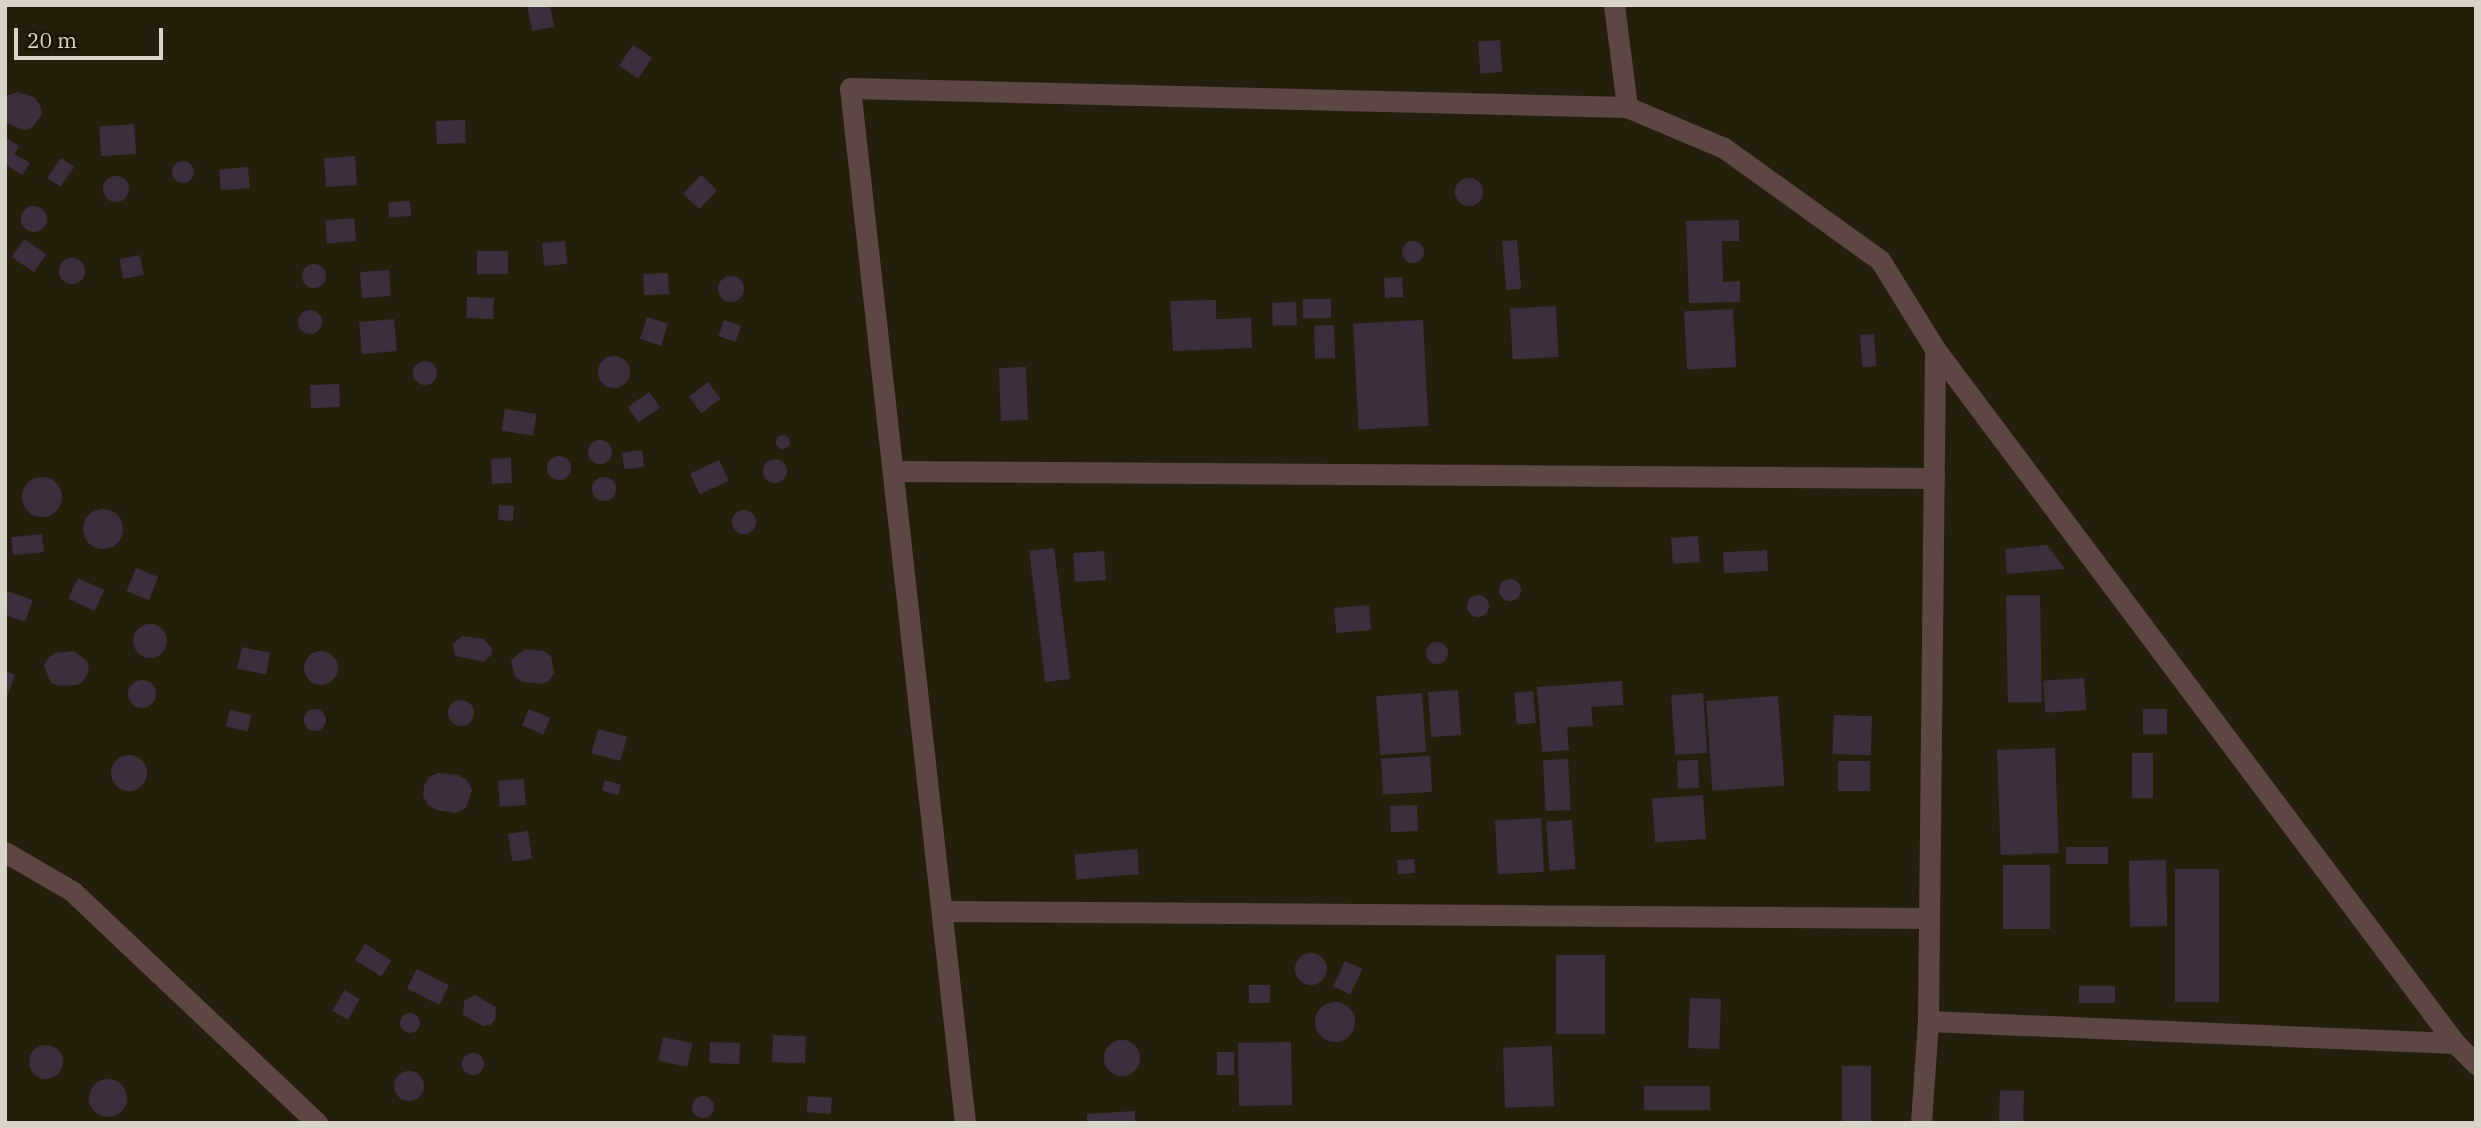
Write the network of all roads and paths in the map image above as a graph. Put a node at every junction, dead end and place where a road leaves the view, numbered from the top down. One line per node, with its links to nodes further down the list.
1 (1615, 5): 2 (street)
2 (1627, 107): 3 (street); 4 (street)
3 (1935, 349): 5 (street); 10 (street)
4 (893, 471): 5 (street); 7 (street)
5 (1934, 478): 8 (street)
6 (5, 852): 12 (street)
7 (942, 911): 8 (street); 13 (street)
8 (1929, 918): 9 (street)
9 (1928, 1021): 10 (street); 14 (street)
10 (2455, 1043): 11 (street)
11 (2476, 1064)
12 (317, 1123)
13 (965, 1123)
14 (1921, 1123)

